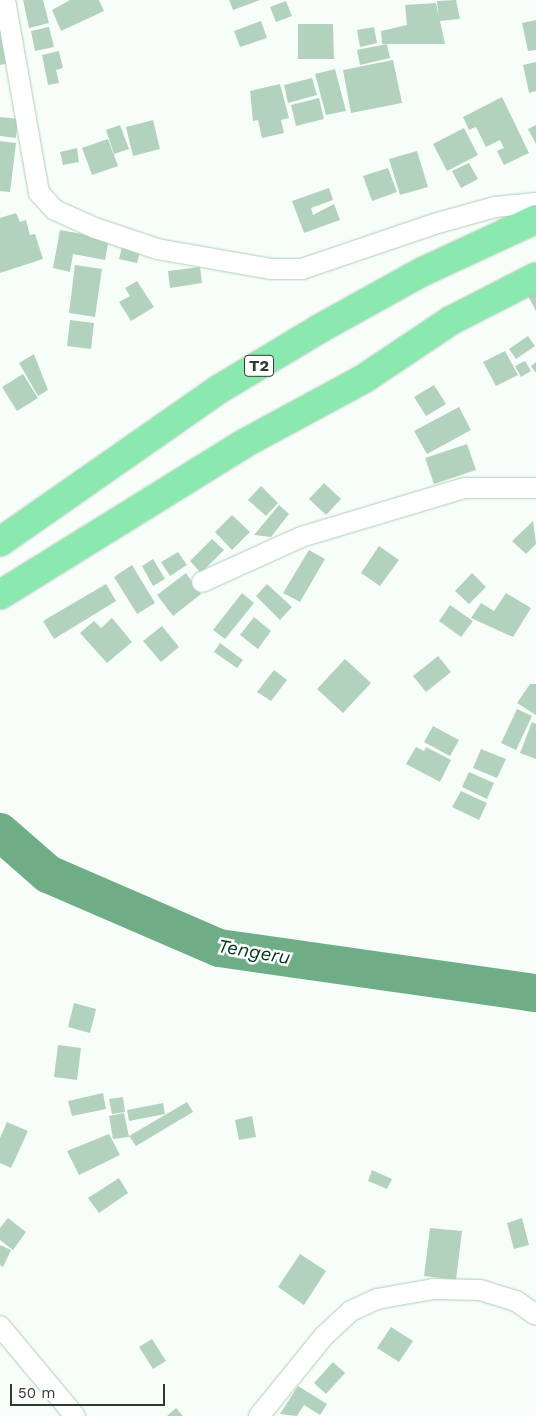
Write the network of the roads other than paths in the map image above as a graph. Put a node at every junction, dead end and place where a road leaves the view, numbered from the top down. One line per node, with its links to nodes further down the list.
1 (5, 0): 2 (street)
2 (536, 203)
3 (536, 220): 6 (highway, T2)
4 (536, 277): 8 (highway)
5 (536, 488): 7 (street)
6 (0, 542)
7 (202, 582)
8 (0, 595)
9 (536, 1315): 12 (street)
10 (0, 1326): 11 (street)
11 (75, 1416)
12 (259, 1416)

